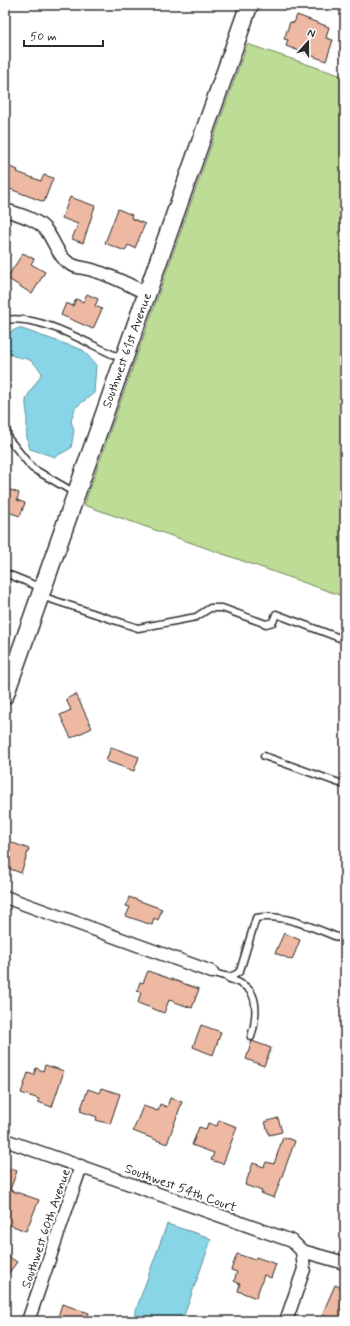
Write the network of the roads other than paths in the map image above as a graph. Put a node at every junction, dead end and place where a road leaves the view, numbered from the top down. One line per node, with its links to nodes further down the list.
1 (249, 5): 3 (street, Southwest 61st Avenue)
2 (5, 210): 3 (street)
3 (146, 293): 5 (street, Southwest 61st Avenue)
4 (5, 320): 5 (lane)
5 (122, 359): 7 (street, Southwest 61st Avenue)
6 (5, 422): 7 (lane)
7 (75, 493): 9 (street, Southwest 61st Avenue)
8 (5, 573): 9 (lane)
9 (41, 591): 10 (lane); 11 (street, Southwest 61st Avenue)
10 (345, 640)
11 (5, 695)
12 (264, 756): 13 (lane)
13 (345, 785)
14 (5, 897): 16 (street)
15 (345, 940): 17 (lane)
16 (212, 972): 17 (lane)
17 (228, 978): 18 (lane)
18 (251, 1037)
19 (5, 1140): 20 (street, Southwest 54th Court)
20 (81, 1166): 21 (street, Southwest 54th Court); 23 (street, Southwest 60th Avenue)
21 (302, 1250): 22 (street, Southwest 54th Court); 24 (street)
22 (345, 1263)
23 (28, 1321)
24 (286, 1321)

